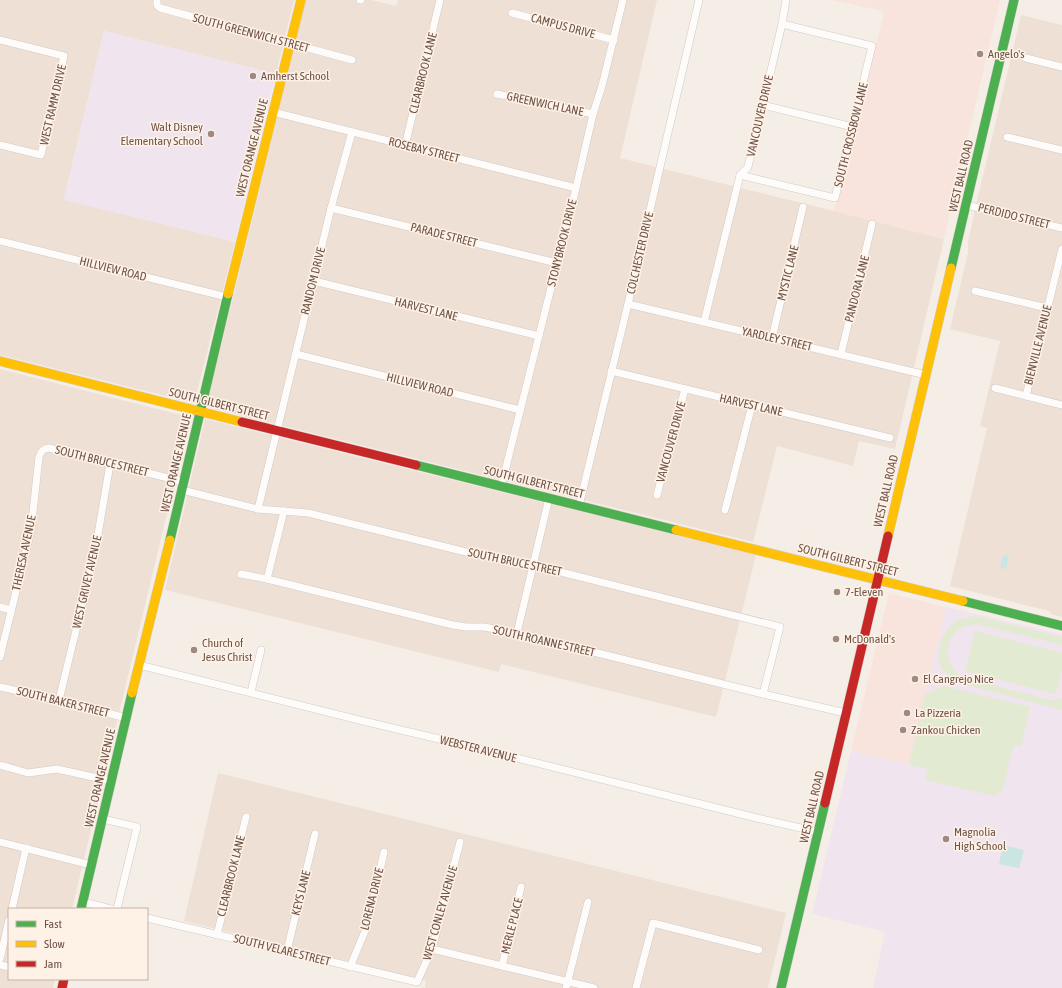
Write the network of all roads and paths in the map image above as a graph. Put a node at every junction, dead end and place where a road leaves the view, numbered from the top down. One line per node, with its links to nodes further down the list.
1 (157, 0): 12 (street, SOUTH GREENWICH STREET)
2 (302, 0): 12 (street, WEST ORANGE AVENUE)
3 (440, 0): 24 (street, CLEARBROOK LANE)
4 (623, 0): 11 (street, STONYBROOK DRIVE)
5 (699, 0): 39 (street, COLCHESTER DRIVE)
6 (786, 0): 9 (street, VANCOUVER DRIVE)
7 (1014, 0): 28 (street, WEST BALL ROAD)
8 (512, 13): 11 (street, CAMPUS DRIVE)
9 (782, 24): 17 (street, VANCOUVER DRIVE); 20 (street, SOUTH CROSSBOW LANE)
10 (0, 40): 23 (street, WEST RAMM DRIVE)
11 (614, 40): 19 (street, STONYBROOK DRIVE)
12 (291, 43): 14 (street, SOUTH GREENWICH STREET); 18 (street, WEST ORANGE AVENUE)
13 (1026, 58): 15 (street)
14 (352, 60)
15 (1062, 67)
16 (497, 94): 19 (street, GREENWICH LANE)
17 (762, 105): 20 (street); 26 (street, VANCOUVER DRIVE)
18 (273, 112): 21 (street, ROSEBAY STREET); 38 (street, WEST ORANGE AVENUE)
19 (593, 114): 27 (street, STONYBROOK DRIVE)
20 (853, 127): 26 (street, SOUTH CROSSBOW LANE)
21 (352, 132): 24 (street, ROSEBAY STREET); 30 (street, RANDOM DRIVE)
22 (1007, 137): 25 (street)
23 (0, 145)
24 (405, 146): 27 (street, ROSEBAY STREET)
25 (1062, 150)
26 (740, 175): 41 (street, VANCOUVER DRIVE)
27 (576, 188): 35 (street, STONYBROOK DRIVE)
28 (966, 205): 32 (street, PERDIDO STREET); 48 (street, WEST BALL ROAD)
29 (803, 207): 43 (street, MYSTIC LANE)
30 (331, 208): 35 (street, PARADE STREET); 36 (street, RANDOM DRIVE)
31 (872, 224): 45 (street, PANDORA LANE)
32 (1062, 228)
33 (0, 241): 38 (street, HILLVIEW ROAD)
34 (1062, 249): 40 (street, BIENVILLE AVENUE)
35 (557, 263): 42 (street, STONYBROOK DRIVE)
36 (314, 281): 42 (street, HARVEST LANE); 44 (street, RANDOM DRIVE)
37 (975, 291): 40 (street)
38 (227, 297): 55 (street, WEST ORANGE AVENUE)
39 (628, 304): 41 (street, YARDLEY STREET); 47 (street, COLCHESTER DRIVE)
40 (1047, 308): 51 (street, BIENVILLE AVENUE)
41 (704, 322): 43 (street, YARDLEY STREET)
42 (539, 336): 54 (street, STONYBROOK DRIVE)
43 (772, 338): 45 (street, YARDLEY STREET)
44 (296, 354): 54 (street, HILLVIEW ROAD); 56 (street, RANDOM DRIVE)
45 (841, 354): 48 (street, YARDLEY STREET)
46 (0, 361): 55 (street, SOUTH GILBERT STREET)
47 (612, 371): 50 (street, HARVEST LANE); 64 (street, COLCHESTER DRIVE)
48 (926, 375): 71 (street, WEST BALL ROAD)
49 (995, 388): 51 (street)
50 (685, 389): 52 (street, HARVEST LANE); 62 (street, VANCOUVER DRIVE)
51 (1026, 396): 53 (street)
52 (752, 405): 57 (street, HARVEST LANE); 66 (street)
53 (1062, 405)
54 (520, 410): 61 (street, STONYBROOK DRIVE)
55 (200, 412): 56 (street, SOUTH GILBERT STREET); 60 (street, WEST ORANGE AVENUE)
56 (277, 431): 61 (street, SOUTH GILBERT STREET); 65 (street, RANDOM DRIVE)
57 (890, 438)
58 (44, 448): 59 (street, SOUTH BRUCE STREET); 73 (street, THERESA AVENUE)
59 (110, 464): 60 (street, SOUTH BRUCE STREET); 82 (street, WEST GRIVEY AVENUE)
60 (183, 486): 65 (street, SOUTH BRUCE STREET); 78 (street, WEST ORANGE AVENUE)
61 (501, 487): 63 (street, SOUTH GILBERT STREET)
62 (657, 495)
63 (549, 498): 64 (street, SOUTH GILBERT STREET); 68 (street)
64 (580, 506): 71 (street, SOUTH GILBERT STREET)
65 (258, 509): 67 (street, SOUTH BRUCE STREET)
66 (726, 510)
67 (284, 511): 68 (street, SOUTH BRUCE STREET); 70 (street)
68 (533, 565): 75 (street); 81 (street, SOUTH BRUCE STREET)
69 (241, 574): 70 (street, SOUTH ROANNE STREET)
70 (267, 579): 75 (street, SOUTH ROANNE STREET)
71 (878, 580): 74 (street, SOUTH GILBERT STREET); 83 (street, WEST BALL ROAD)
72 (0, 607): 73 (street)
73 (11, 610): 77 (street, THERESA AVENUE)
74 (1062, 626)
75 (517, 633): 81 (street, SOUTH ROANNE STREET)
76 (261, 650): 80 (street)
77 (0, 657)
78 (139, 664): 80 (street, WEBSTER AVENUE); 84 (street, WEST ORANGE AVENUE)
79 (0, 686): 82 (street, SOUTH BAKER STREET)
80 (251, 692): 89 (street, WEBSTER AVENUE)
81 (763, 694): 83 (street, SOUTH ROANNE STREET)
82 (59, 700): 84 (street, SOUTH BAKER STREET)
83 (846, 713): 89 (street, WEST BALL ROAD)
84 (126, 718): 86 (street, WEST ORANGE AVENUE)
85 (0, 765): 86 (street)
86 (112, 781): 88 (street, WEST ORANGE AVENUE)
87 (246, 817): 104 (street, CLEARBROOK LANE)
88 (103, 819): 95 (street, WEST ORANGE AVENUE); 101 (street)
89 (818, 832): 115 (street, WEST BALL ROAD)
90 (315, 834): 107 (street, KEYS LANE)
91 (0, 842): 93 (street)
92 (460, 842): 105 (street, WEST CONLEY AVENUE)
93 (26, 848): 95 (street); 99 (street)
94 (384, 852): 110 (street, LORENA DRIVE)
95 (92, 865): 98 (street, WEST ORANGE AVENUE)
96 (522, 887): 109 (street, MERLE PLACE)
97 (588, 902): 112 (street)
98 (82, 906): 100 (street)
99 (12, 908)
100 (101, 908)
101 (118, 908)
102 (148, 918): 104 (street, SOUTH VELARE STREET)
103 (8, 924): 108 (street)
104 (217, 934): 107 (street, SOUTH VELARE STREET)
105 (432, 949): 109 (street); 111 (street, WEST CONLEY AVENUE)
106 (759, 950): 114 (street)
107 (287, 951): 110 (street, SOUTH VELARE STREET)
108 (0, 958)
109 (502, 966): 112 (street)
110 (350, 967): 111 (street, SOUTH VELARE STREET)
111 (417, 982)
112 (567, 985): 113 (street)
113 (594, 988)
114 (636, 988)
115 (781, 988)

